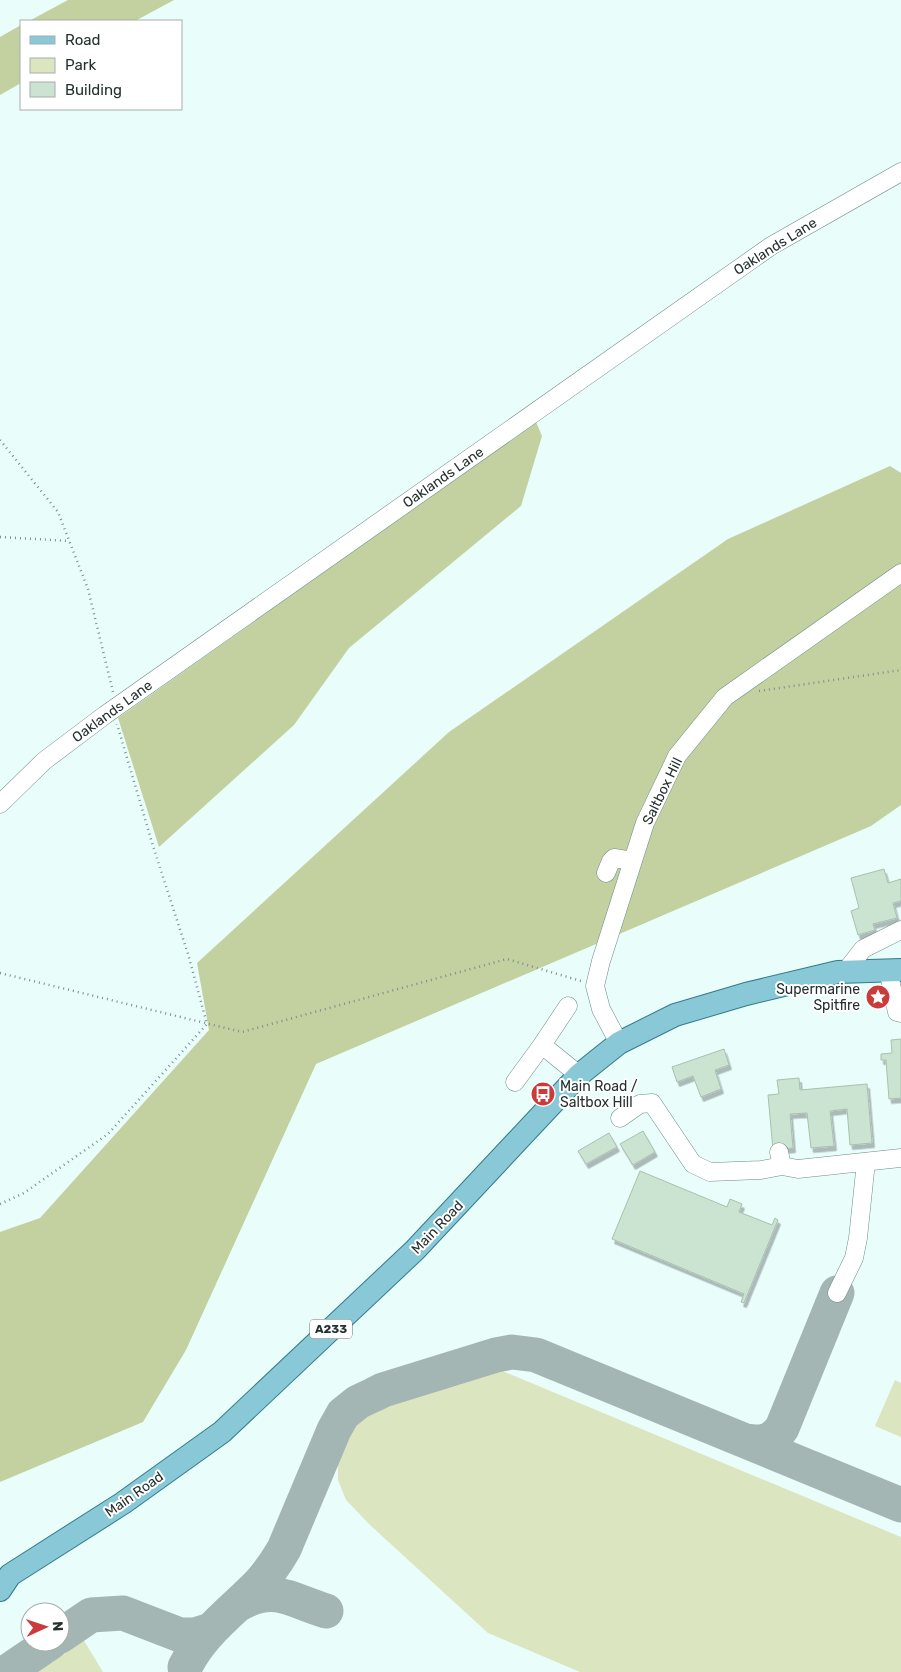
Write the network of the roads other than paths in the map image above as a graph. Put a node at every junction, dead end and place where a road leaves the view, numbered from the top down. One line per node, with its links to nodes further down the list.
1 (901, 172): 3 (street, Oaklands Lane)
2 (901, 573): 4 (street, Saltbox Hill)
3 (0, 804)
4 (633, 861): 5 (street); 11 (street, Saltbox Hill)
5 (606, 873)
6 (901, 930): 8 (street)
7 (894, 970): 8 (main road, Main Road / A233); 10 (street)
8 (845, 972): 11 (main road, Main Road / A233)
9 (568, 1006): 12 (street)
10 (901, 1013)
11 (619, 1043): 13 (main road, Main Road / A233)
12 (542, 1045): 13 (street); 14 (street)
13 (579, 1075): 19 (main road, Main Road / A233)
14 (515, 1082)
15 (620, 1118): 17 (street)
16 (901, 1158): 17 (street)
17 (866, 1162): 18 (street)
18 (837, 1293)
19 (3, 1581)

